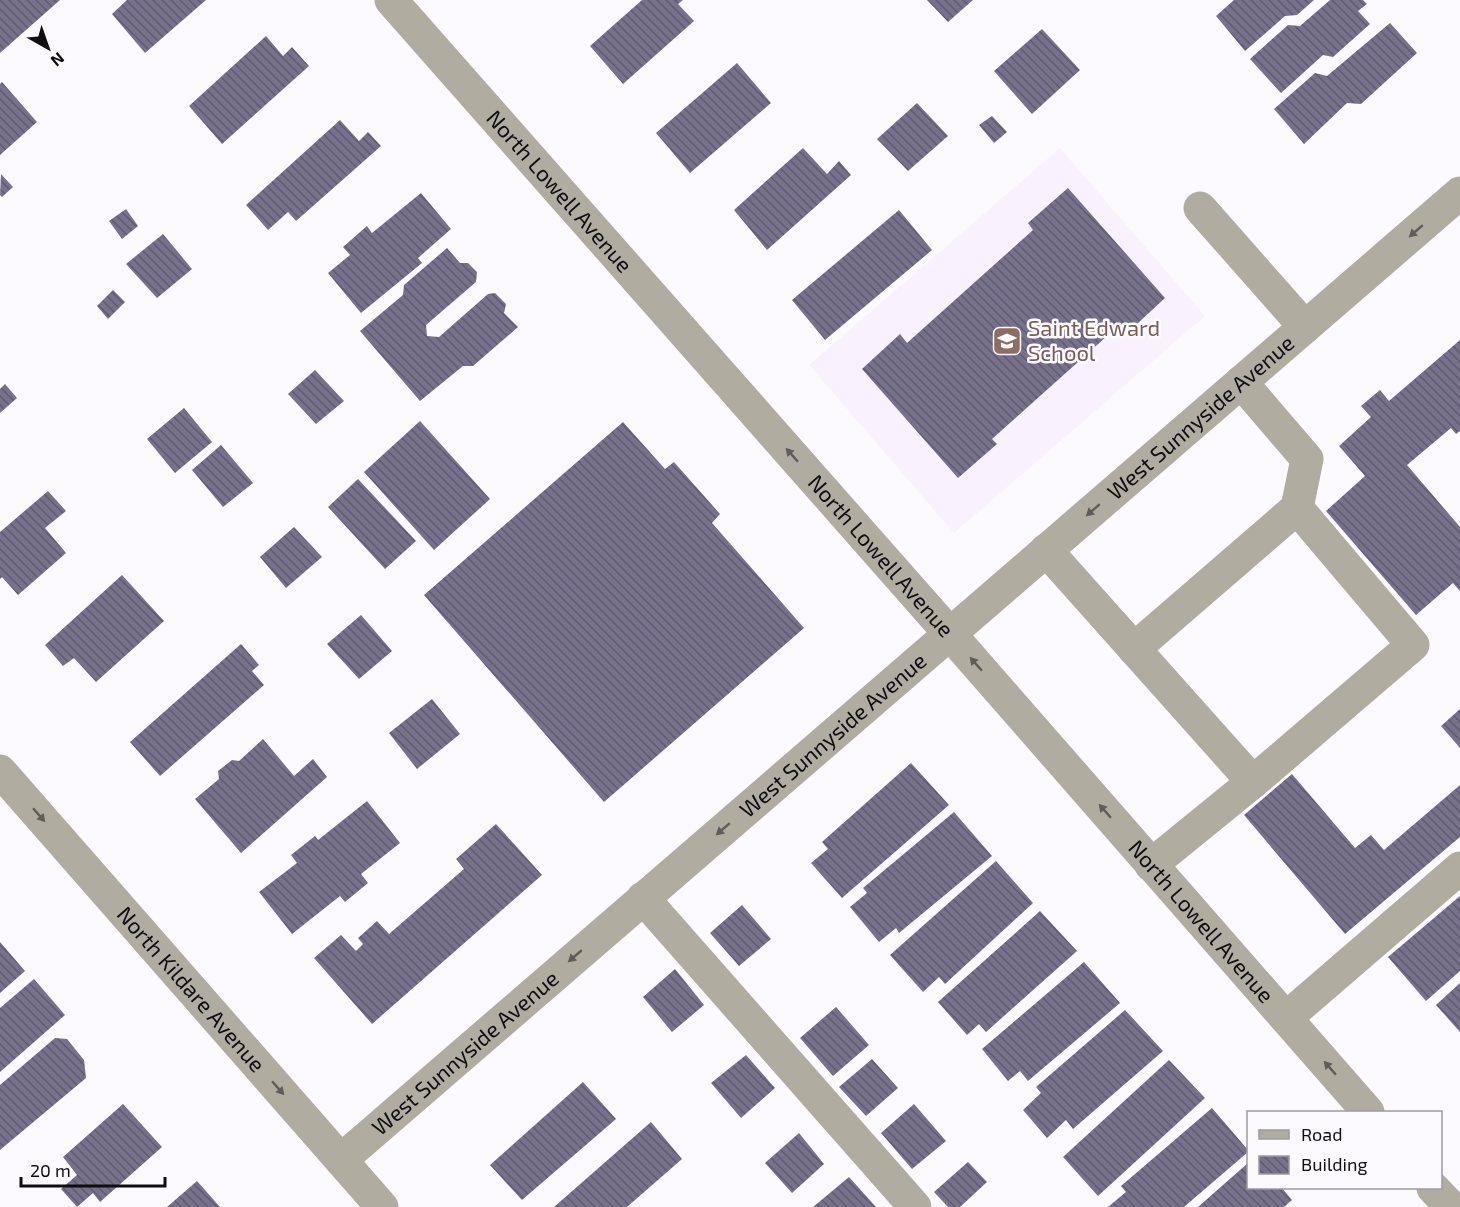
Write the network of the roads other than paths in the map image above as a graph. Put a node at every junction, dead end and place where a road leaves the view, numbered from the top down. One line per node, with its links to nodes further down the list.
1 (391, 0): 8 (street, North Lowell Avenue, one-way to 1)
2 (1460, 193): 4 (street, West Sunnyside Avenue, one-way to 4)
3 (1200, 208): 4 (street)
4 (1305, 327): 5 (street, West Sunnyside Avenue)
5 (1241, 382): 6 (street); 7 (street, West Sunnyside Avenue, one-way to 7)
6 (1297, 508): 9 (street); 11 (street)
7 (1046, 550): 8 (street, West Sunnyside Avenue); 9 (street)
8 (950, 633): 12 (street, North Lowell Avenue, one-way to 8); 14 (street, West Sunnyside Avenue, one-way to 14)
9 (1134, 648): 11 (street)
10 (0, 771): 17 (street, North Kildare Avenue, one-way to 17)
11 (1253, 782): 12 (street)
12 (1151, 865): 15 (street, North Lowell Avenue)
13 (1460, 868): 15 (street)
14 (643, 898): 17 (street, West Sunnyside Avenue, one-way to 17); 20 (street)
15 (1286, 1018): 16 (street, North Lowell Avenue, one-way to 15)
16 (1366, 1111)
17 (341, 1160): 19 (street, North Kildare Avenue)
18 (1435, 1189): 21 (street)
19 (382, 1207)
20 (915, 1207)
21 (1450, 1207)

